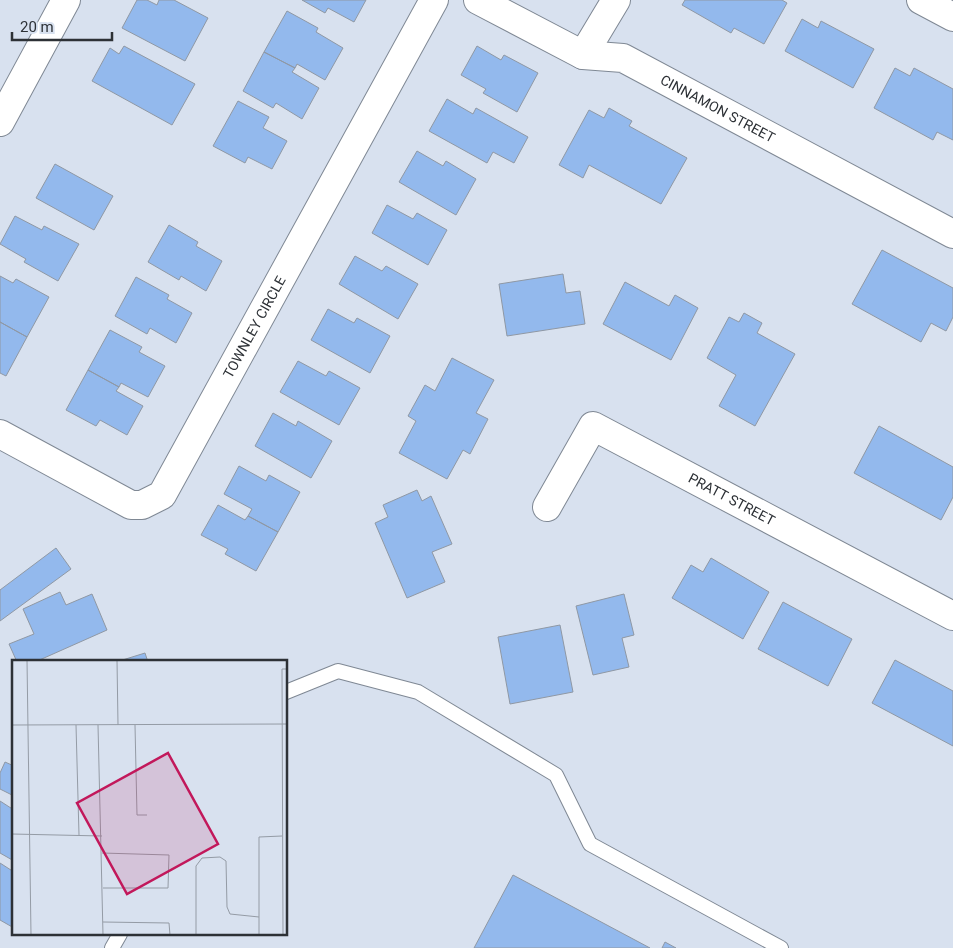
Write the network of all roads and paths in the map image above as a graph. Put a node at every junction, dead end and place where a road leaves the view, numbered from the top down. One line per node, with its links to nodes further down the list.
1 (66, 0): 8 (street)
2 (434, 0): 10 (street, TOWNLEY CIRCLE)
3 (478, 0): 7 (street, CINNAMON STREET)
4 (616, 0): 7 (street)
5 (921, 0): 6 (street)
6 (953, 17)
7 (583, 54): 9 (street, CINNAMON STREET)
8 (0, 122)
9 (953, 234)
10 (0, 434)
11 (546, 507): 12 (street, PRATT STREET)
12 (953, 616)
13 (288, 691): 16 (lane)
14 (119, 936): 15 (lane)
15 (112, 948)
16 (781, 948)

